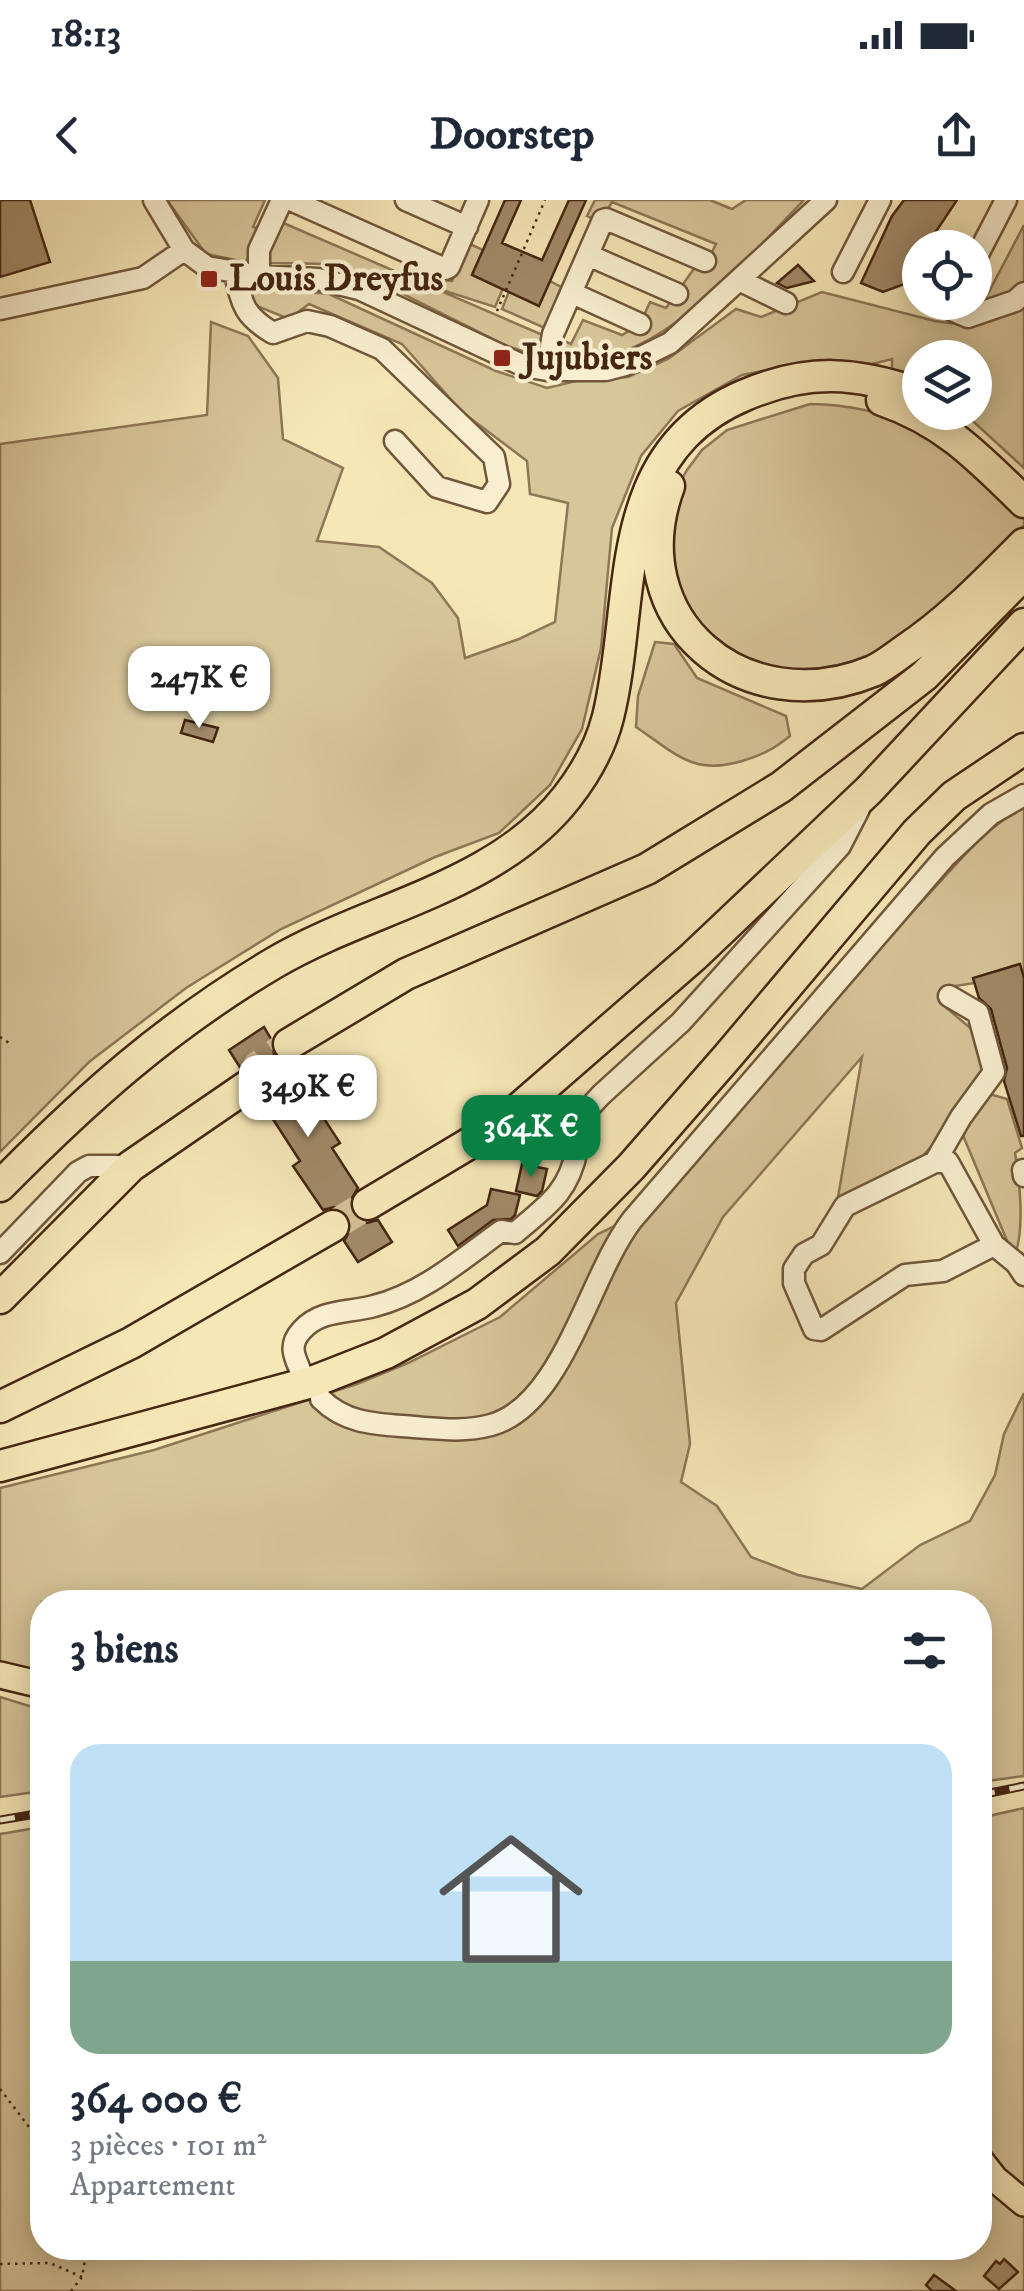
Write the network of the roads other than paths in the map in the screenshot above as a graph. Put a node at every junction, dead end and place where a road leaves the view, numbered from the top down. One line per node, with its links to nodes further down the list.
1 (154, 200): 11 (street)
2 (282, 200): 16 (street)
3 (290, 200): 9 (street)
4 (406, 200): 9 (street)
5 (478, 200): 9 (street)
6 (826, 200): 17 (street)
7 (880, 200): 14 (street)
8 (1006, 200): 10 (street)
9 (466, 227)
10 (990, 230)
11 (184, 250): 15 (street); 22 (street)
12 (588, 255): 13 (street); 18 (street); 20 (street)
13 (706, 261)
14 (843, 272)
15 (235, 273): 16 (street); 28 (street)
16 (259, 276): 25 (street)
17 (741, 281): 21 (street); 25 (street)
18 (572, 293): 24 (street); 25 (street)
19 (1024, 293): 23 (street)
20 (678, 294)
21 (786, 302)
22 (0, 309)
23 (992, 309)
24 (640, 324)
25 (547, 370)
26 (902, 388): 44 (highway)
27 (973, 430): 29 (highway)
28 (395, 442)
29 (1024, 482)
30 (1024, 502): 31 (highway)
31 (1024, 544)
32 (1024, 574): 38 (highway)
33 (1024, 624): 35 (highway)
34 (1024, 749): 54 (highway)
35 (869, 790): 40 (highway); 41 (street)
36 (1024, 796): 52 (street)
37 (949, 996): 42 (street)
38 (290, 1044)
39 (246, 1088): 43 (highway)
40 (500, 1125): 41 (street); 45 (highway)
41 (562, 1137): 51 (street)
42 (934, 1162): 47 (street); 47 (street)
43 (132, 1166): 48 (street); 50 (highway)
44 (0, 1186)
45 (368, 1204)
46 (333, 1226): 53 (highway)
47 (994, 1246): 49 (street)
48 (0, 1253)
49 (1021, 1263)
50 (0, 1298)
51 (301, 1372)
52 (321, 1399)
53 (0, 1407)
54 (0, 1466)
55 (0, 1676): 56 (main road)
56 (30, 1682)
57 (992, 2174): 58 (main road)
58 (1024, 2203)

